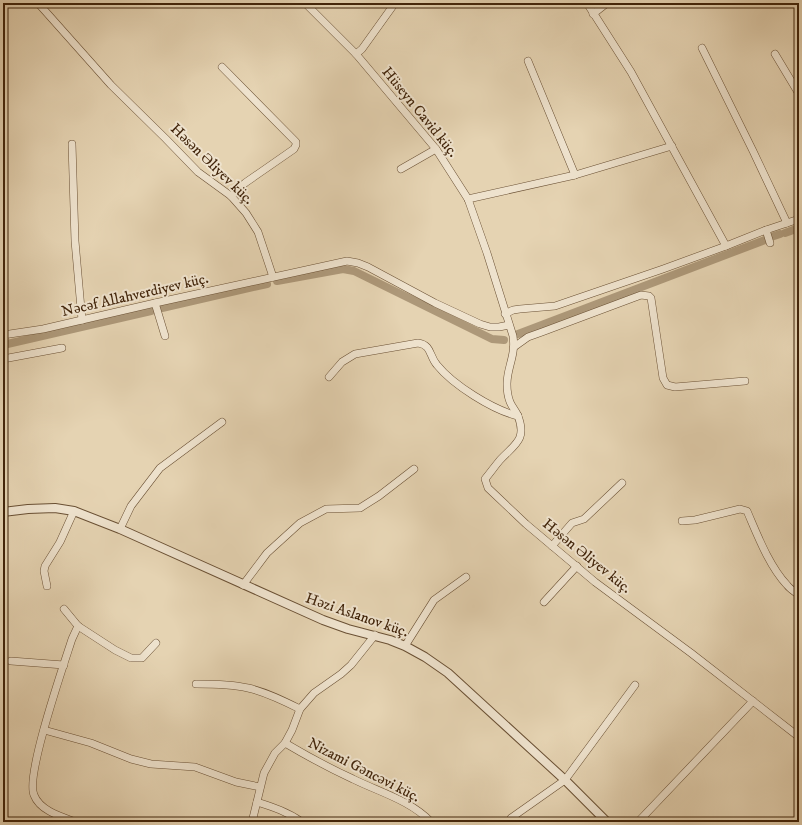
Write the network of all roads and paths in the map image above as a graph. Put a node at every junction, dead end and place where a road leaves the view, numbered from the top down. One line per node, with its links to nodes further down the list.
1 (38, 3): 18 (street, Həsən Əliyev küç.)
2 (305, 3): 8 (street, Hüseyn Cavid küç.)
3 (395, 3): 8 (street)
4 (587, 3): 6 (street)
5 (607, 3): 6 (street)
6 (593, 14): 14 (street)
7 (702, 48): 21 (street)
8 (356, 54): 15 (street, Hüseyn Cavid küç.)
9 (775, 54): 12 (street)
10 (528, 61): 17 (street)
11 (222, 68): 18 (street)
12 (799, 94)
13 (72, 144): 28 (street)
14 (672, 146): 17 (street); 24 (street)
15 (436, 149): 16 (street); 19 (street, Hüseyn Cavid küç.)
16 (401, 169)
17 (575, 175): 19 (street)
18 (231, 196): 25 (street, Həsən Əliyev küç.)
19 (468, 199): 27 (street, Hüseyn Cavid küç.)
20 (799, 219): 21 (street)
21 (787, 223): 22 (street)
22 (766, 230): 23 (street); 24 (street)
23 (770, 244)
24 (726, 246): 27 (street)
25 (273, 277): 26 (street, Nəcəf Allahverdiyev küç.); 29 (street)
26 (155, 303): 28 (street, Nəcəf Allahverdiyev küç.); 31 (street)
27 (505, 314): 29 (street, Hüseyn Cavid küç.)
28 (82, 320): 30 (street, Nəcəf Allahverdiyev küç.)
29 (508, 324): 32 (street, Hüseyn Cavid küç.)
30 (3, 336)
31 (165, 336)
32 (514, 347): 36 (street); 37 (street, Həsən Əliyev küç.)
33 (62, 348): 34 (street)
34 (3, 359)
35 (329, 377): 37 (street)
36 (745, 381)
37 (518, 416): 45 (street, Həsən Əliyev küç.)
38 (222, 422): 44 (street)
39 (414, 469): 48 (street)
40 (622, 483): 45 (street)
41 (74, 511): 42 (street, Həzi Aslanov küç.); 44 (street, Həzi Aslanov küç.); 49 (street)
42 (3, 512)
43 (682, 521): 50 (street)
44 (120, 529): 48 (street, Həzi Aslanov küç.)
45 (552, 546): 46 (street, Həsən Əliyev küç.)
46 (577, 566): 51 (street); 61 (street, Həsən Əliyev küç.)
47 (466, 577): 56 (street)
48 (244, 585): 54 (street, Həzi Aslanov küç.)
49 (47, 586)
50 (799, 595)
51 (544, 602)
52 (64, 609): 53 (street)
53 (78, 626): 55 (street); 58 (street)
54 (375, 635): 56 (street, Həzi Aslanov küç.); 62 (street)
55 (156, 643)
56 (405, 646): 66 (street, Həzi Aslanov küç.)
57 (11, 660): 58 (street)
58 (64, 665): 63 (street)
59 (196, 684): 62 (street)
60 (635, 685): 66 (street)
61 (753, 701): 64 (street, Həsən Əliyev küç.); 75 (street)
62 (300, 709): 65 (street)
63 (44, 730): 67 (street); 70 (street)
64 (799, 737)
65 (284, 743): 67 (street); 73 (street, Nizami Gəncəvi küç.)
66 (565, 780): 69 (street); 74 (street, Həzi Aslanov küç.)
67 (260, 787): 68 (street)
68 (257, 802): 71 (street); 72 (street)
69 (511, 818)
70 (76, 822)
71 (252, 822)
72 (302, 822)
73 (431, 822)
74 (607, 822)
75 (638, 822)

